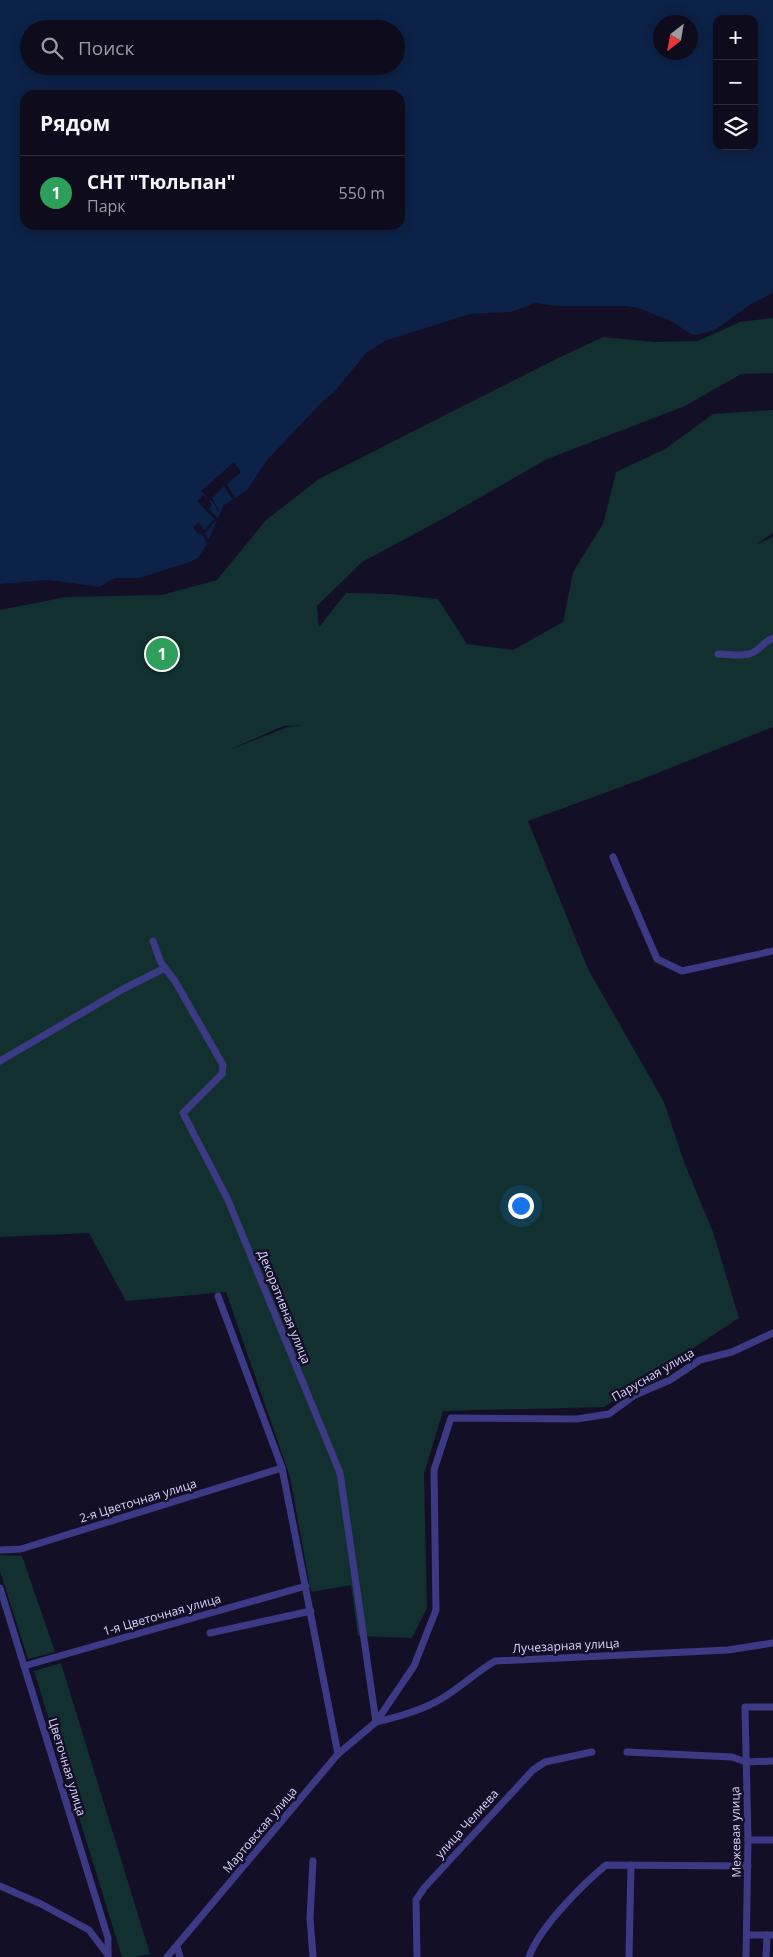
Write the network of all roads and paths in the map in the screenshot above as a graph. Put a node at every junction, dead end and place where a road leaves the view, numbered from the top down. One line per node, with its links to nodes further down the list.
1 (773, 638): 2 (street)
2 (718, 654)
3 (613, 857): 5 (street)
4 (153, 941): 6 (street, Декоративная улица)
5 (773, 951)
6 (165, 968): 7 (street); 19 (street, Декоративная улица)
7 (0, 1061)
8 (218, 1296): 10 (street)
9 (773, 1333): 19 (street, Парусная улица)
10 (282, 1468): 11 (street, 2-я Цветочная улица); 12 (street)
11 (0, 1550)
12 (306, 1586): 14 (street); 17 (street, 1-я Цветочная улица)
13 (0, 1588): 17 (street, Цветочная улица)
14 (311, 1611): 15 (street); 22 (street)
15 (210, 1633)
16 (773, 1643): 19 (street, Лучезарная улица)
17 (24, 1666): 34 (street, Цветочная улица)
18 (773, 1707): 24 (street, Межевая улица)
19 (376, 1722): 22 (street, Мартовская улица)
20 (592, 1752): 38 (street, улица Челиева)
21 (627, 1752): 24 (street)
22 (338, 1754): 33 (street, Мартовская улица)
23 (773, 1761): 24 (street)
24 (746, 1762): 25 (street, Межевая улица)
25 (748, 1840): 26 (street); 29 (street, Межевая улица)
26 (773, 1840)
27 (314, 1861): 37 (street)
28 (631, 1865): 29 (street); 39 (street); 40 (street)
29 (748, 1866): 31 (street, Межевая улица)
30 (0, 1886): 34 (street)
31 (747, 1935): 32 (street); 41 (street, Межевая улица)
32 (770, 1935): 42 (street)
33 (177, 1947): 35 (street, Мартовская улица); 36 (street)
34 (109, 1956)
35 (167, 1957)
36 (180, 1957)
37 (313, 1957)
38 (417, 1957)
39 (529, 1957)
40 (629, 1957)
41 (746, 1957)
42 (766, 1957)

